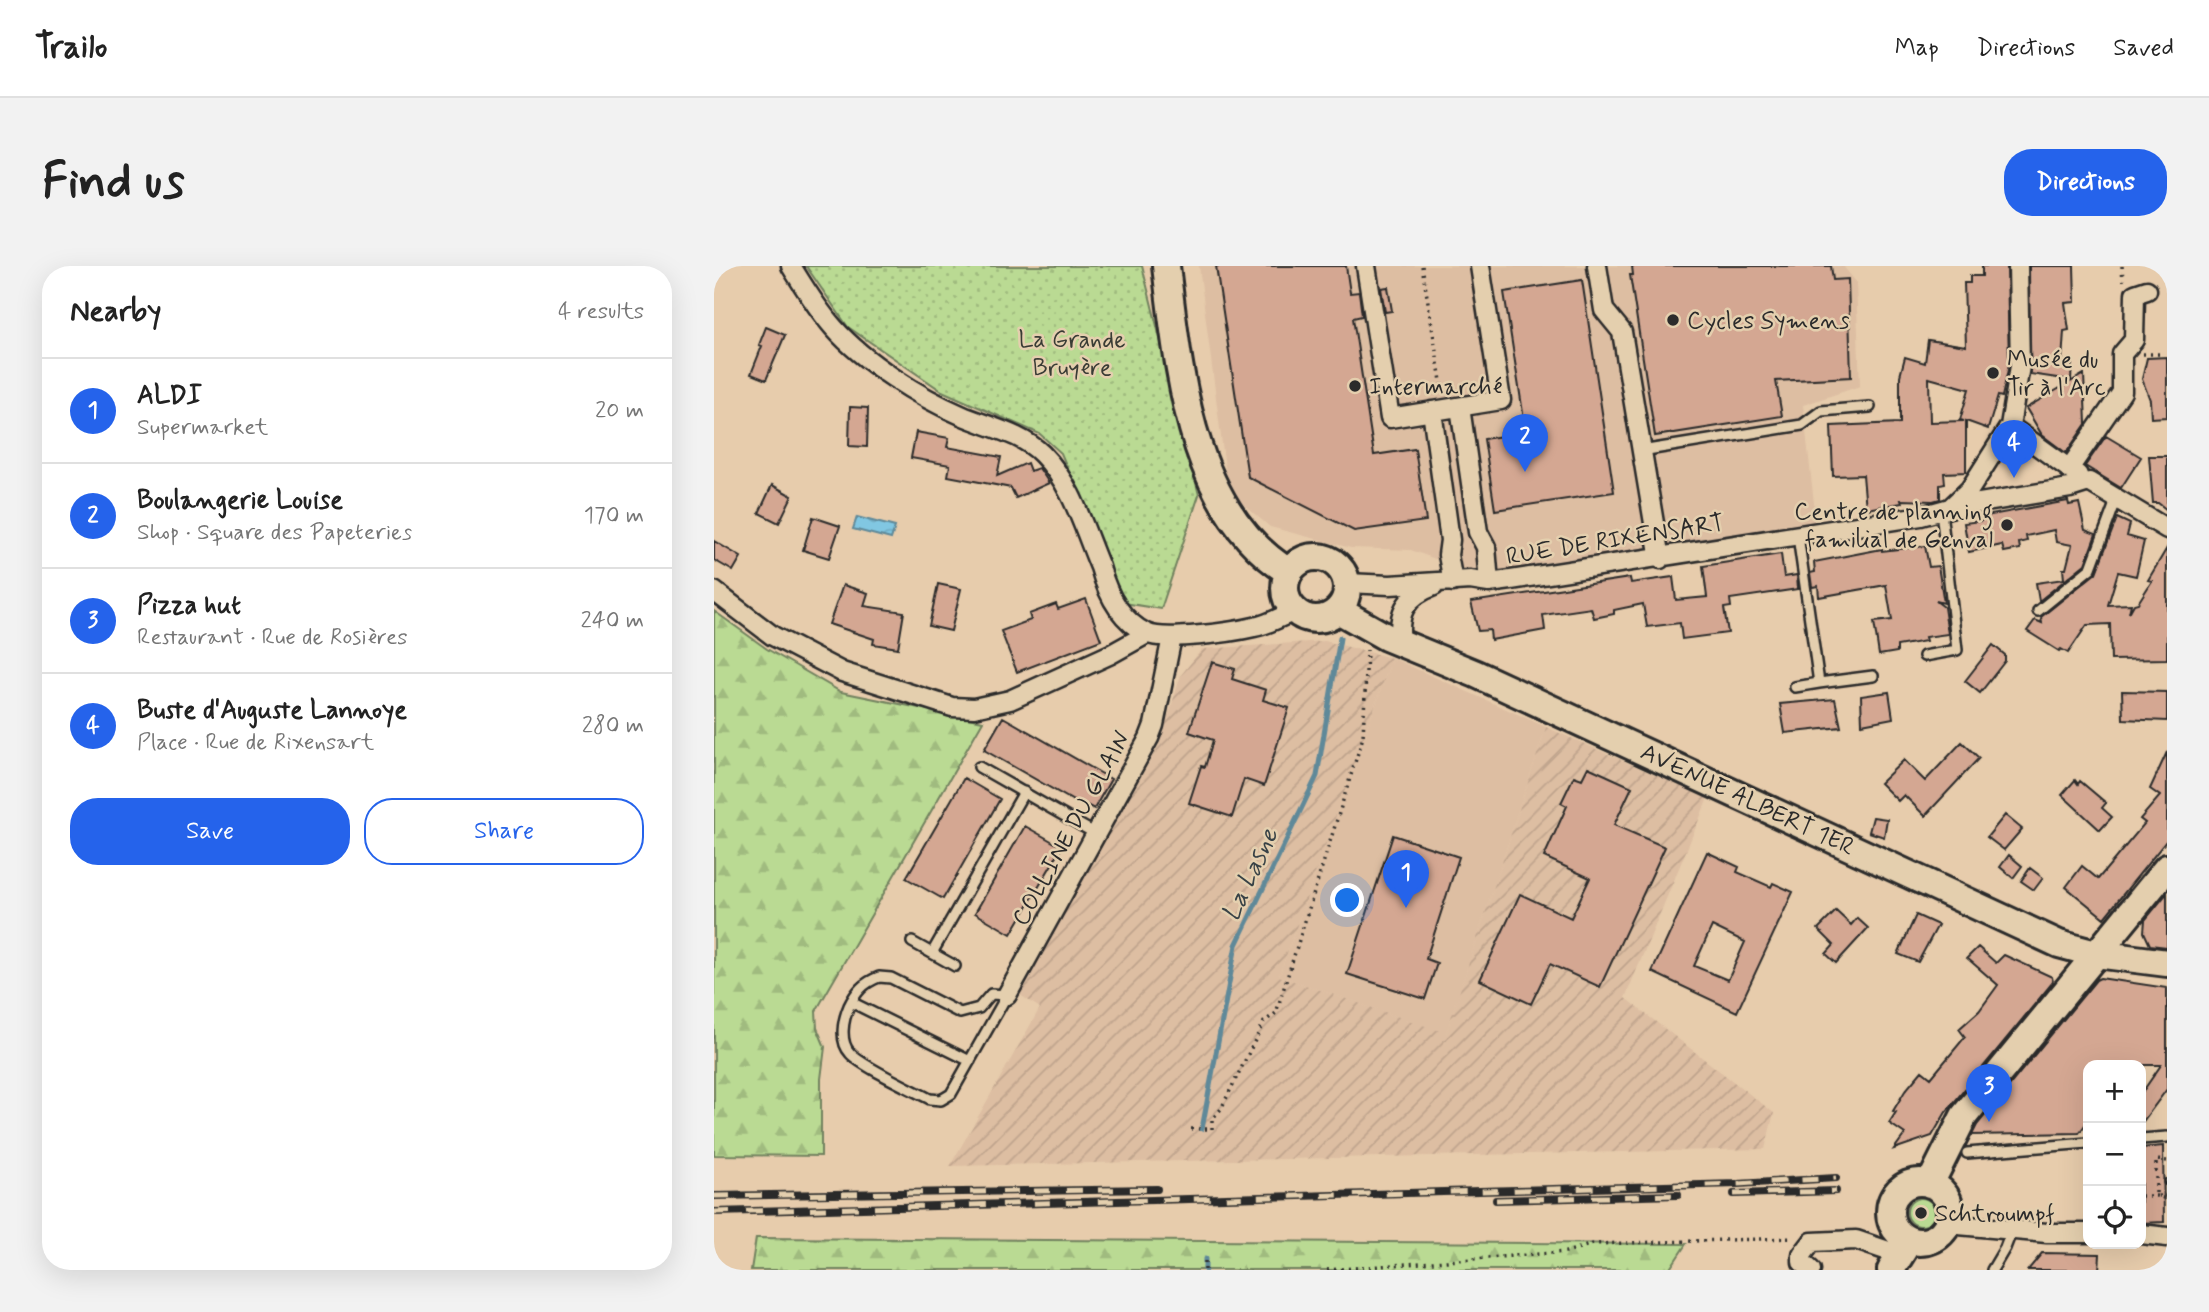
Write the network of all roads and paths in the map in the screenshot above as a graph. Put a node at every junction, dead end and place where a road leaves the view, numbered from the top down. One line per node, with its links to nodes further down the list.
1 (791, 266): 29 (street)
2 (1166, 266): 20 (main road)
3 (1366, 266): 10 (street)
4 (1422, 266): 10 (path)
5 (1480, 266): 10 (street)
6 (1597, 266): 12 (street)
7 (2018, 266): 11 (street)
8 (2147, 290): 13 (street)
9 (1870, 407): 12 (lane)
10 (1446, 409): 22 (street); 23 (street)
11 (2010, 426): 13 (street); 16 (street)
12 (1641, 451): 19 (street)
13 (2069, 469): 14 (street)
14 (2090, 482): 15 (street); 16 (street, RUE DE RIXENSART)
15 (2117, 498): 17 (street); 27 (lane)
16 (1946, 510): 18 (street, RUE DE RIXENSART); 32 (lane)
17 (2167, 529)
18 (1798, 536): 19 (street, RUE DE RIXENSART); 34 (lane)
19 (1660, 559): 23 (street, RUE DE RIXENSART)
20 (1289, 572): 21 (main road); 26 (main road)
21 (1347, 583): 22 (street, RUE DE RIXENSART); 25 (main road)
22 (1447, 583): 23 (street, RUE DE RIXENSART); 31 (street)
23 (1489, 583)
24 (714, 591): 29 (street)
25 (1338, 610): 26 (main road); 28 (main road, AVENUE ALBERT 1ER)
26 (1295, 611): 30 (street)
27 (2038, 611)
28 (1366, 627): 31 (main road, AVENUE ALBERT 1ER); 48 (path)
29 (1147, 634): 30 (street)
30 (1172, 637): 38 (street, COLLINE DU GLAIN)
31 (1401, 643): 42 (main road, AVENUE ALBERT 1ER)
32 (1924, 656)
33 (1873, 676): 34 (lane)
34 (1819, 683): 35 (lane)
35 (1795, 687)
36 (979, 767): 37 (lane)
37 (1024, 792): 38 (lane); 41 (lane)
38 (1096, 834): 45 (street, COLLINE DU GLAIN)
39 (2167, 868): 42 (main road)
40 (912, 942): 41 (lane)
41 (932, 953): 44 (lane)
42 (2096, 954): 43 (main road, AVENUE ALBERT 1ER); 54 (main road)
43 (2167, 963)
44 (955, 965)
45 (1007, 995): 46 (lane); 47 (lane)
46 (851, 1002): 47 (lane); 47 (lane)
47 (970, 1061)
48 (1192, 1129)
49 (2167, 1137): 50 (lane)
50 (2146, 1139)
51 (2083, 1143): 52 (lane)
52 (1967, 1153)
53 (2167, 1161): 56 (path)
54 (1930, 1184): 58 (main road); 64 (main road)
55 (2146, 1196): 56 (path)
56 (2156, 1196): 57 (path)
57 (2167, 1197)
58 (1947, 1224): 59 (street); 64 (main road)
59 (2011, 1230): 60 (street); 69 (lane)
60 (2083, 1234)
61 (2146, 1235): 62 (street)
62 (2167, 1237)
63 (1795, 1238): 67 (path)
64 (1900, 1255): 68 (street)
65 (1205, 1259): 66 (path)
66 (1205, 1270)
67 (1327, 1270)
68 (1811, 1270)
69 (1992, 1270)

